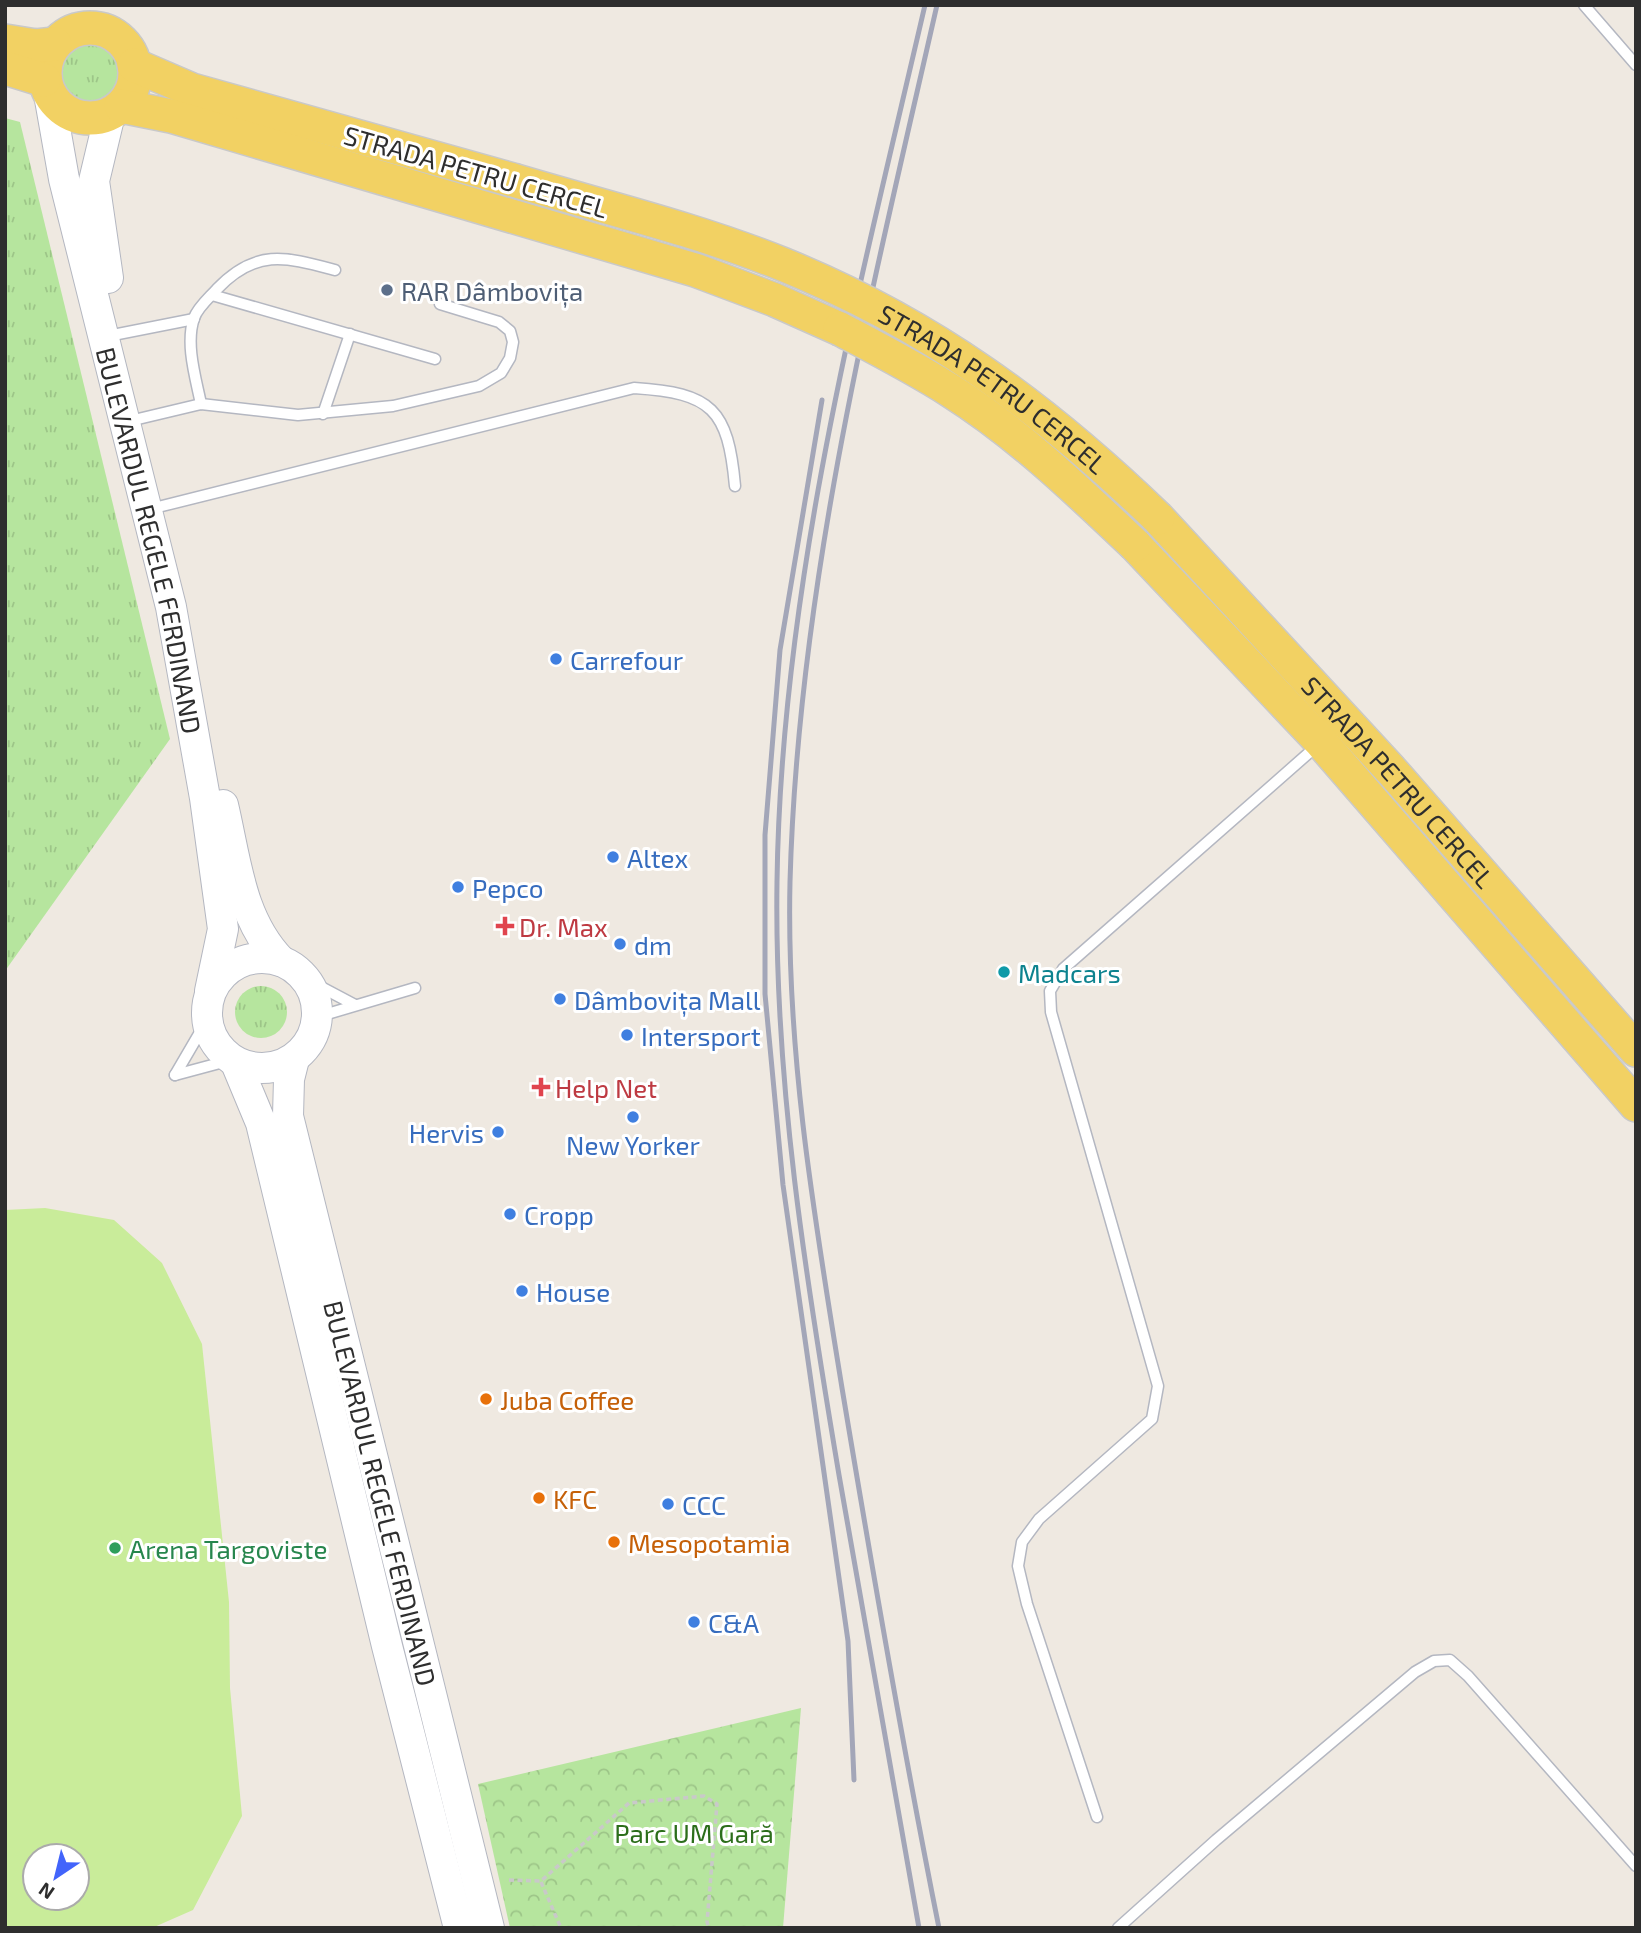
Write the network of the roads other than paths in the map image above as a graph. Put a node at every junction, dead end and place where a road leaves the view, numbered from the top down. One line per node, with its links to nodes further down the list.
1 (1584, 5): 5 (lane)
2 (5, 41): 3 (main road)
3 (55, 44): 4 (main road); 7 (main road)
4 (134, 65): 8 (main road); 29 (main road, STRADA PETRU CERCEL, bridge)
5 (1636, 65)
6 (5, 68): 7 (main road, STRADA PETRU CERCEL)
7 (47, 87): 8 (main road, STRADA PETRU CERCEL); 25 (main road, BULEVARDUL REGELE FERDINAND)
8 (116, 110): 13 (main road, BULEVARDUL REGELE FERDINAND); 21 (main road, STRADA PETRU CERCEL, bridge)
9 (335, 270): 10 (lane)
10 (212, 295): 12 (lane); 14 (lane)
11 (440, 304): 17 (lane)
12 (194, 319): 13 (lane); 16 (lane)
13 (118, 334): 18 (main road, BULEVARDUL REGELE FERDINAND)
14 (350, 334): 15 (lane); 17 (lane)
15 (435, 359)
16 (201, 404): 17 (lane); 18 (lane)
17 (323, 414)
18 (138, 419): 20 (main road, BULEVARDUL REGELE FERDINAND)
19 (735, 486): 20 (lane)
20 (158, 507): 22 (main road, BULEVARDUL REGELE FERDINAND)
21 (1321, 742): 32 (main road, STRADA PETRU CERCEL); 33 (lane)
22 (281, 961): 23 (main road); 25 (main road)
23 (304, 978): 26 (lane); 27 (main road)
24 (415, 988): 26 (lane)
25 (210, 990): 28 (main road, BULEVARDUL REGELE FERDINAND)
26 (355, 1005): 27 (lane)
27 (317, 1017): 30 (main road, BULEVARDUL REGELE FERDINAND)
28 (206, 1022): 31 (main road); 31 (lane)
29 (1636, 1050)
30 (294, 1059): 31 (main road); 36 (main road, BULEVARDUL REGELE FERDINAND)
31 (234, 1062): 35 (main road, BULEVARDUL REGELE FERDINAND)
32 (1636, 1105)
33 (1097, 1818)
34 (1636, 1866): 37 (lane)
35 (459, 1928)
36 (489, 1928)
37 (1118, 1928)

